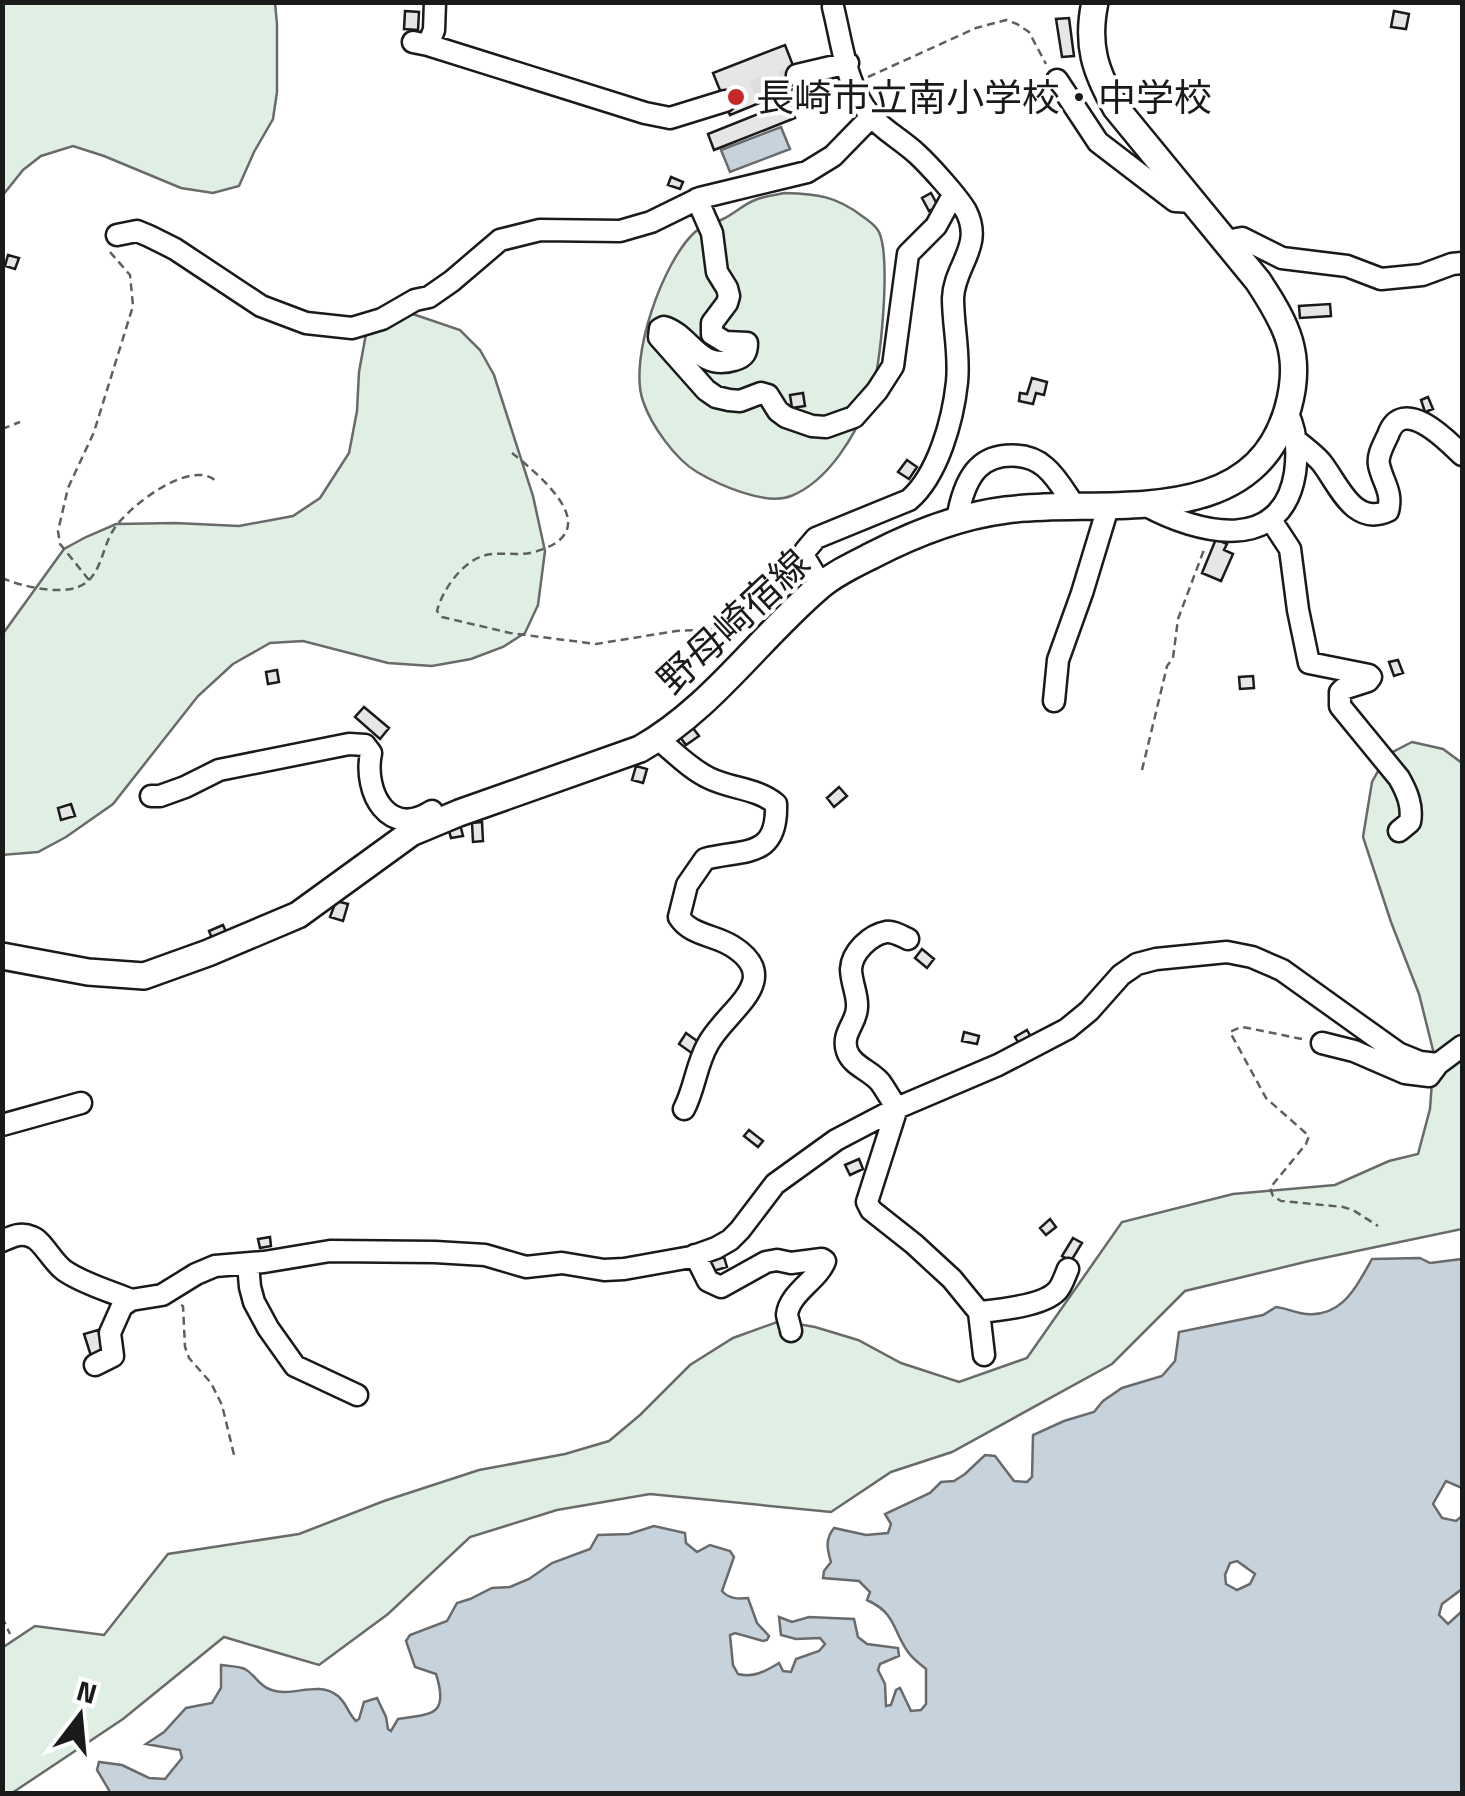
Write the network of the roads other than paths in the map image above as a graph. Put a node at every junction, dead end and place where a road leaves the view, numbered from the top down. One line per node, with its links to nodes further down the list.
1 (435, 2): 7 (street)
2 (1094, 2): 11 (main road, 野母崎宿線)
3 (833, 8): 4 (street)
4 (850, 73): 5 (street); 8 (street)
5 (797, 75)
6 (1057, 80): 11 (street)
7 (725, 101)
8 (871, 117): 9 (street); 10 (street)
9 (953, 196): 10 (street); 23 (street)
10 (697, 199): 12 (street)
11 (1194, 202): 13 (main road, 野母崎宿線)
12 (117, 235)
13 (1227, 241): 14 (street); 15 (main road, 野母崎宿線)
14 (1462, 263)
15 (1287, 412): 16 (street); 20 (main road, 野母崎宿線)
16 (1296, 440): 17 (street); 22 (street)
17 (1462, 454)
18 (1109, 504): 19 (main road, 野母崎宿線); 20 (main road, 野母崎宿線); 24 (street)
19 (1074, 505): 21 (main road, 野母崎宿線); 21 (street)
20 (1145, 505): 22 (street)
21 (956, 520): 23 (main road, 野母崎宿線)
22 (1271, 520): 28 (street)
23 (821, 585): 25 (main road, 野母崎宿線)
24 (1054, 702)
25 (658, 739): 27 (main road, 野母崎宿線); 36 (street)
26 (151, 796): 27 (street)
27 (451, 816): 30 (main road, 野母崎宿線)
28 (1400, 831)
29 (908, 940): 35 (street)
30 (2, 956)
31 (1322, 1044): 33 (street)
32 (1462, 1046): 33 (street)
33 (1438, 1064): 35 (street)
34 (80, 1103): 37 (street)
35 (897, 1108): 39 (street); 43 (street)
36 (684, 1109)
37 (2, 1124)
38 (2, 1242): 42 (street)
39 (695, 1255): 40 (street); 44 (street)
40 (248, 1264): 42 (street); 47 (street)
41 (1068, 1269): 43 (street)
42 (131, 1300): 46 (street)
43 (979, 1312): 45 (street)
44 (791, 1331)
45 (984, 1355)
46 (95, 1365)
47 (357, 1395)

